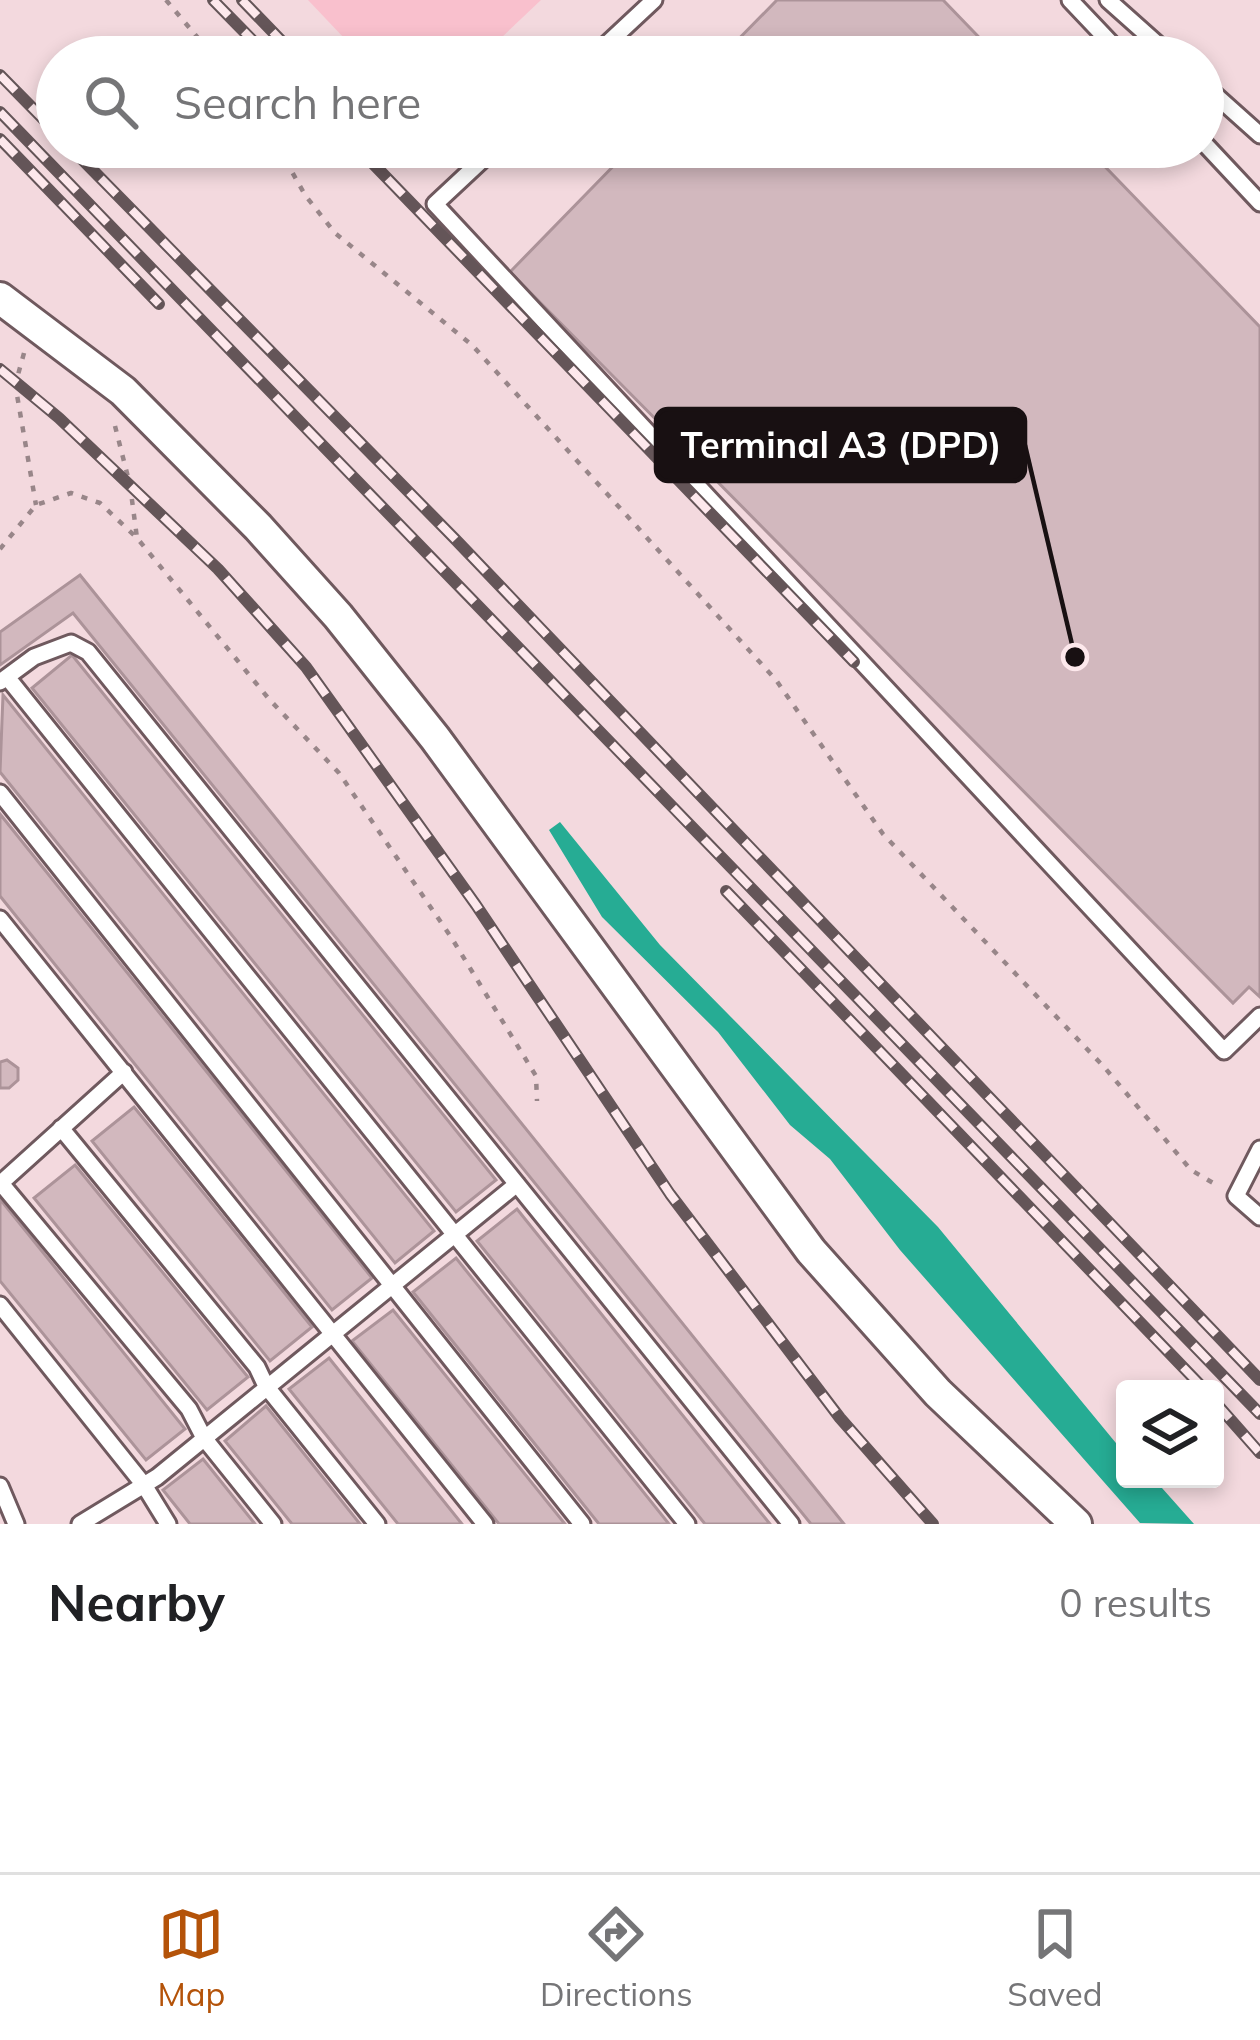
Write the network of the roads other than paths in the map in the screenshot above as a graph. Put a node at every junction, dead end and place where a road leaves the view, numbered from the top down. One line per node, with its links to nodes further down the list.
1 (654, 0): 4 (lane)
2 (1070, 0): 5 (lane)
3 (1108, 0): 6 (lane)
4 (615, 36)
5 (1104, 36)
6 (1148, 36)
7 (1224, 103): 8 (lane)
8 (1260, 135)
9 (1224, 164): 11 (lane)
10 (474, 168): 16 (lane)
11 (1260, 203)
12 (0, 298): 40 (street)
13 (3, 680): 21 (lane); 23 (lane)
14 (0, 793): 24 (lane)
15 (0, 919): 17 (lane)
16 (1260, 1016)
17 (124, 1072): 18 (lane); 26 (lane)
18 (62, 1128): 20 (lane); 27 (lane)
19 (1260, 1149): 22 (lane)
20 (0, 1182): 28 (lane)
21 (517, 1184): 23 (lane); 39 (lane)
22 (1260, 1217)
23 (455, 1234): 24 (lane); 38 (lane)
24 (393, 1283): 26 (lane); 37 (lane)
25 (0, 1306): 29 (lane)
26 (332, 1332): 27 (lane); 36 (lane)
27 (266, 1386): 28 (lane); 35 (lane)
28 (204, 1438): 29 (lane); 34 (lane)
29 (143, 1485): 32 (lane); 33 (lane)
30 (0, 1486): 31 (lane)
31 (16, 1524)
32 (80, 1524)
33 (168, 1524)
34 (273, 1524)
35 (377, 1524)
36 (485, 1524)
37 (582, 1524)
38 (687, 1524)
39 (791, 1524)
40 (1076, 1524)

